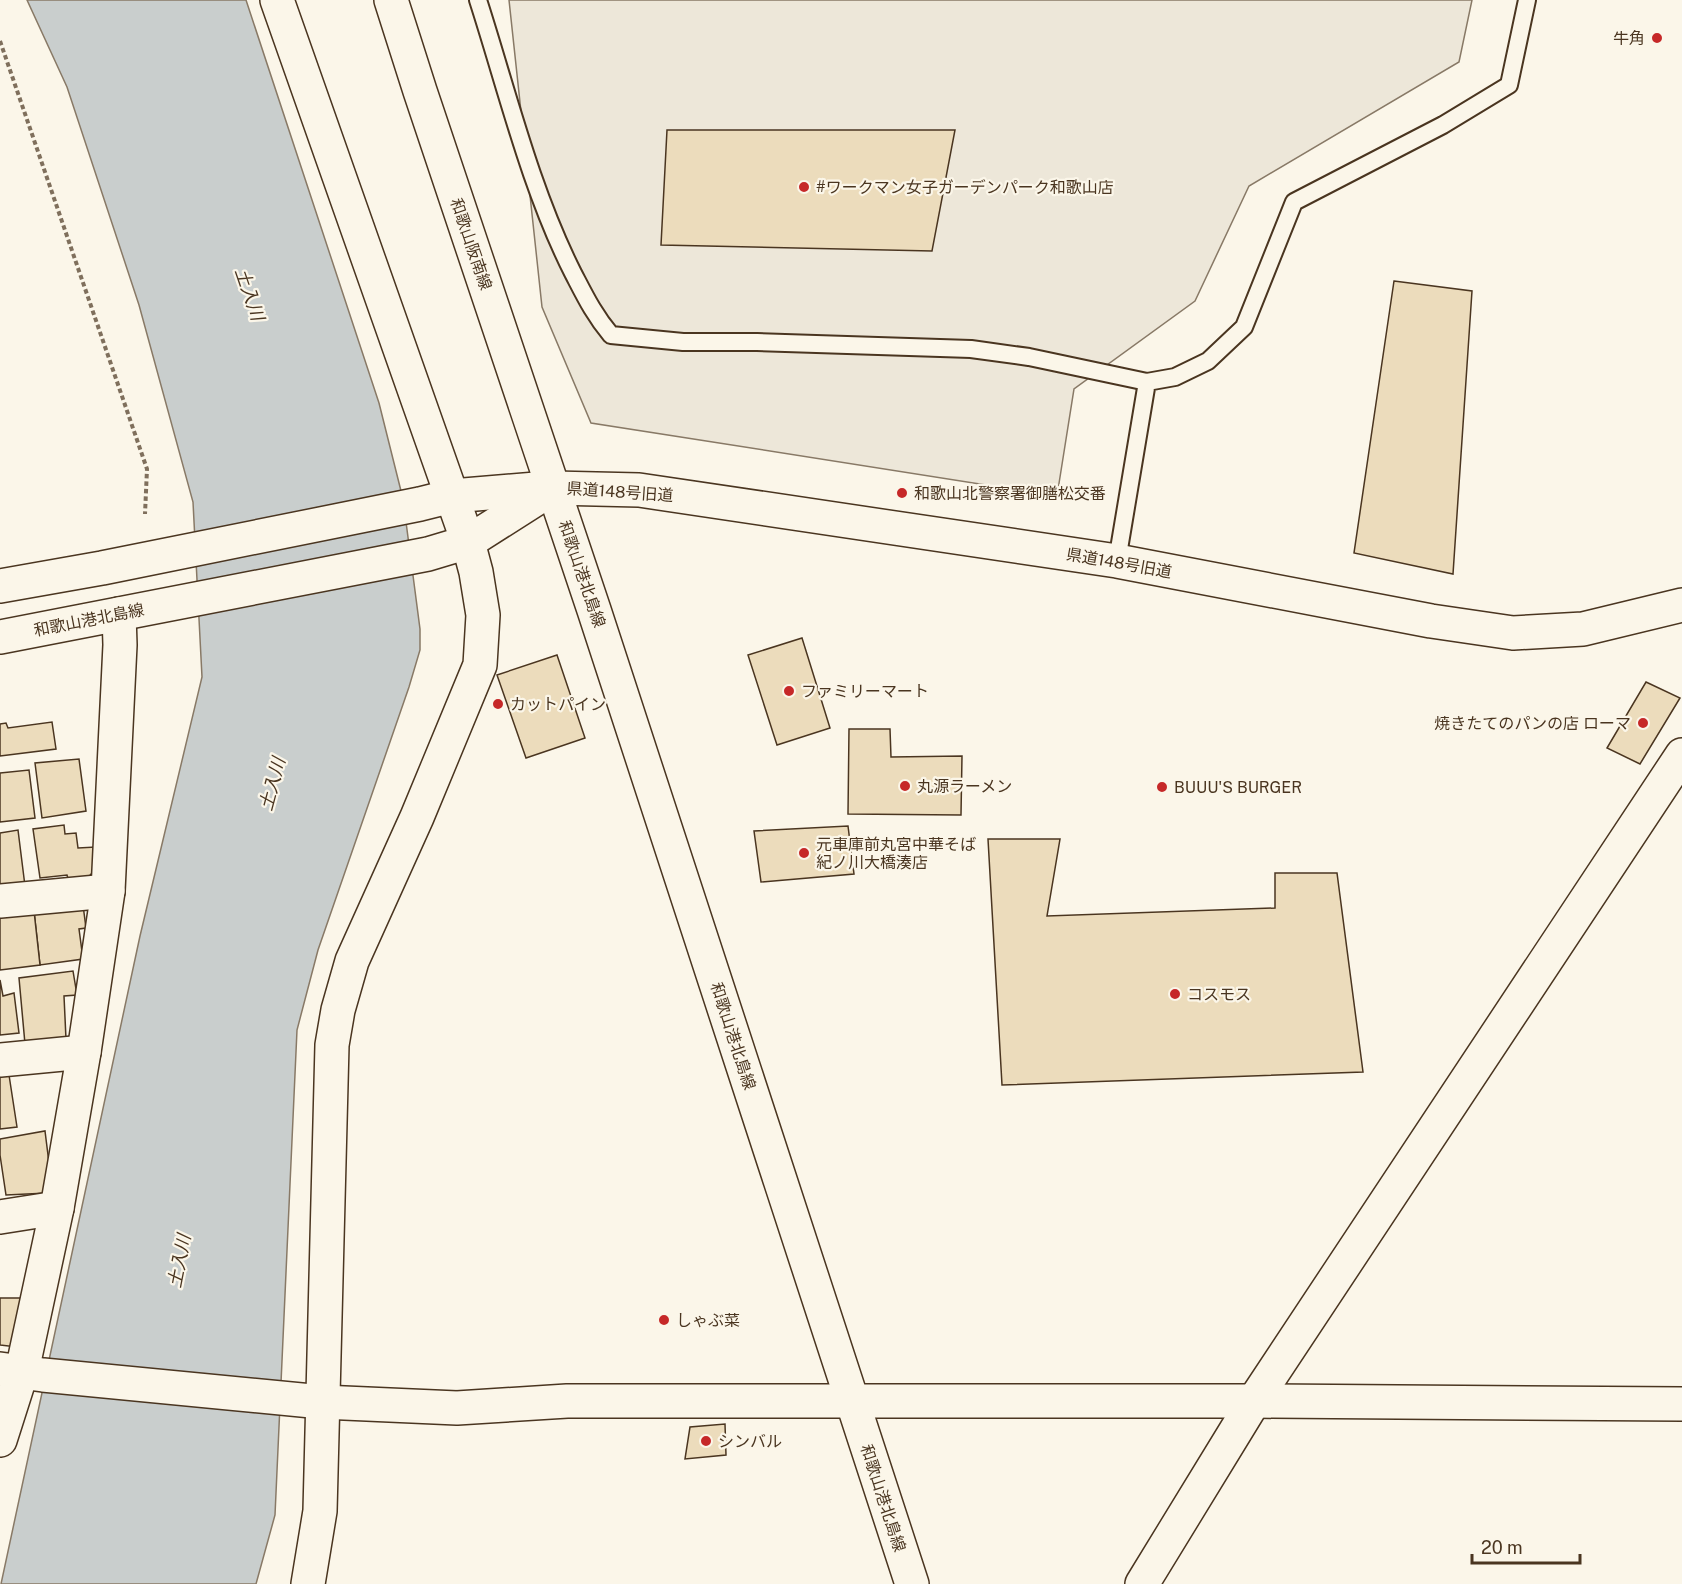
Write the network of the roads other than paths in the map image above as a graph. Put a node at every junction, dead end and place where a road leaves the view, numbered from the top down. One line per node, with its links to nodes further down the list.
1 (277, 0): 7 (street)
2 (391, 0): 6 (street, 和歌山阪南線)
3 (478, 0): 5 (lane)
4 (1527, 0): 5 (lane)
5 (1147, 382): 9 (lane)
6 (553, 488): 7 (street); 8 (street, 和歌山港北島線); 9 (street, 県道148号旧道); 23 (street, 和歌山港北島線)
7 (452, 496): 8 (street); 10 (street)
8 (468, 542): 12 (street, 和歌山港北島線); 22 (street)
9 (1117, 561): 11 (street, 県道148号旧道)
10 (0, 586)
11 (1682, 605)
12 (119, 614): 13 (street, 和歌山港北島線); 15 (street)
13 (0, 637)
14 (1682, 755): 24 (street)
15 (108, 891): 16 (street); 17 (street)
16 (0, 900)
17 (84, 1052): 18 (street); 19 (street)
18 (0, 1060)
19 (57, 1208): 20 (street); 21 (street)
20 (0, 1217)
21 (22, 1372): 22 (street); 26 (street)
22 (311, 1401): 23 (street); 27 (street)
23 (851, 1401): 24 (street); 28 (street, 和歌山港北島線)
24 (1254, 1401): 25 (street); 29 (street)
25 (1682, 1404)
26 (0, 1440)
27 (308, 1584)
28 (912, 1584)
29 (1142, 1584)

